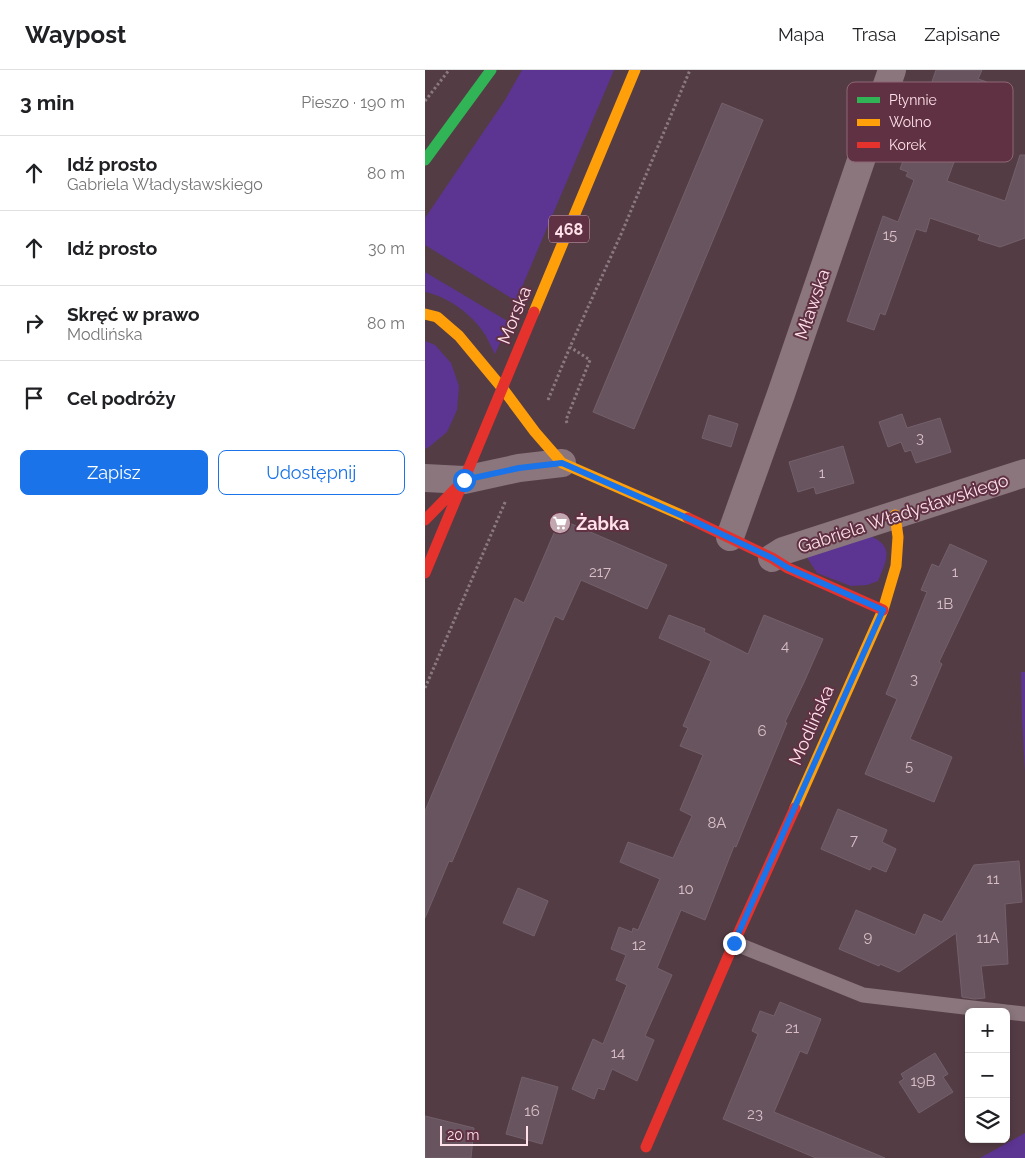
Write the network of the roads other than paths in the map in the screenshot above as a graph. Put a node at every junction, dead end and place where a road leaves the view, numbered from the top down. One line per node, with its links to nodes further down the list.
1 (491, 70): 5 (street)
2 (635, 70): 8 (street, Morska / 468)
3 (893, 70): 4 (street, Mławska)
4 (889, 82)
5 (425, 160)
6 (861, 162): 15 (street, Mławska)
7 (425, 314): 8 (street)
8 (503, 389): 9 (street); 12 (street, Morska / 468)
9 (562, 463): 12 (street); 15 (street)
10 (1025, 473): 13 (street, Gabriela Władysławskiego)
11 (425, 478): 12 (street)
12 (464, 480): 14 (street); 17 (street, Morska / 468)
13 (895, 515): 16 (street, Gabriela Władysławskiego); 18 (street, Modlińska)
14 (425, 520)
15 (730, 537): 16 (street)
16 (772, 558): 18 (street)
17 (425, 573)
18 (883, 610): 19 (street, Modlińska)
19 (734, 943): 20 (lane); 23 (street, Modlińska)
20 (972, 1008)
21 (1010, 1012): 22 (lane)
22 (1025, 1014)
23 (646, 1148)

